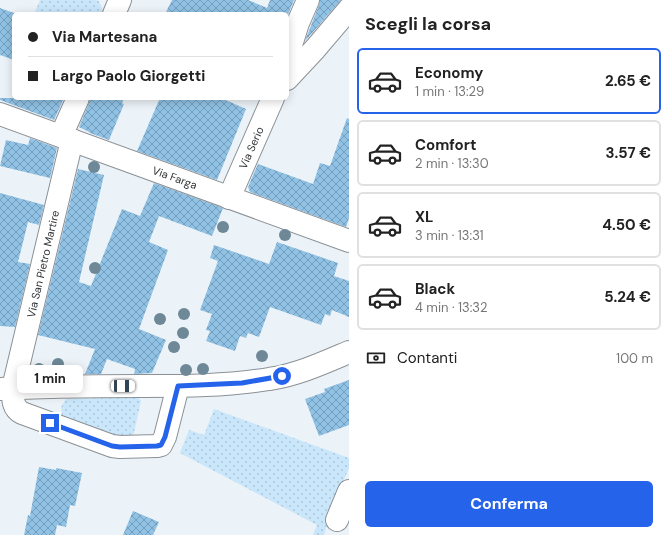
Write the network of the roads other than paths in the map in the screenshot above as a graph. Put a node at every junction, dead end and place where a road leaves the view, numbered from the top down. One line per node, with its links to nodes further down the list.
1 (120, 0): 4 (street)
2 (308, 0): 5 (street)
3 (349, 9): 6 (street)
4 (115, 12)
5 (289, 52)
6 (289, 76)
7 (77, 100): 10 (street, Via San Pietro Martire)
8 (272, 100): 11 (street, Via Serio)
9 (0, 114): 10 (street, Via Farga)
10 (67, 138): 11 (street, Via Farga); 15 (street, Via San Pietro Martire)
11 (229, 198): 12 (street, Via Farga)
12 (349, 241)
13 (349, 352): 14 (street)
14 (178, 386): 15 (street); 15 (street)
15 (7, 388)
16 (349, 491): 17 (street)
17 (337, 520)

